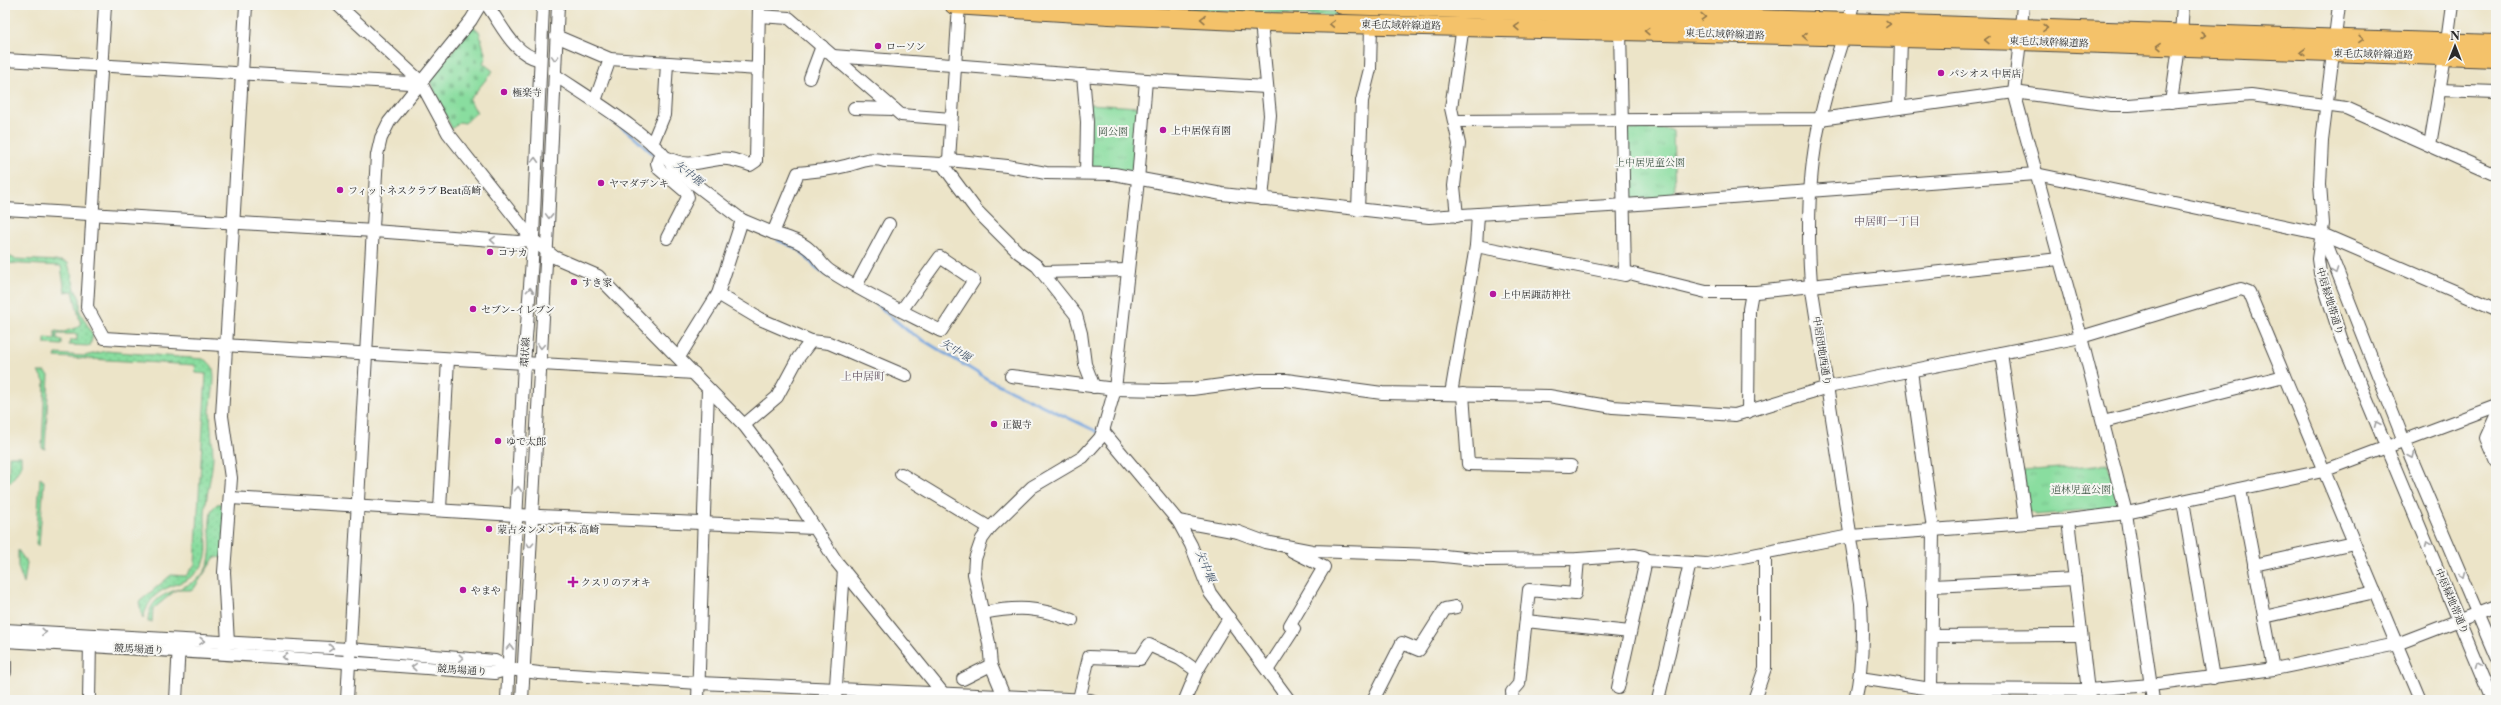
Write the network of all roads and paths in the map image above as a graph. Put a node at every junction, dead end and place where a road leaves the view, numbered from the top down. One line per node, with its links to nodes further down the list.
1 (106, 5): 37 (street)
2 (246, 5): 40 (street)
3 (338, 5): 44 (street)
4 (480, 5): 44 (street)
5 (487, 5): 35 (street)
6 (543, 5): 35 (street, 環状線)
7 (558, 5): 24 (street, 環状線)
8 (954, 5): 9 (highway, 東毛広域幹線道路)
9 (959, 5): 19 (highway, 東毛広域幹線道路, one-way to 9); 38 (street)
10 (1342, 5): 17 (highway, 東毛広域幹線道路)
11 (1853, 5): 22 (street, 中居団地西通り)
12 (2023, 5): 23 (street)
13 (2183, 5): 26 (street)
14 (2339, 5): 29 (street)
15 (2452, 5): 30 (street)
16 (759, 11): 28 (street); 39 (street)
17 (1439, 13): 18 (highway, 東毛広域幹線道路); 20 (highway, 東毛広域幹線道路); 21 (highway, 東毛広域幹線道路)
18 (1620, 17): 21 (highway, 東毛広域幹線道路, one-way to 21); 22 (highway, 東毛広域幹線道路); 58 (street)
19 (1261, 22): 20 (highway, 東毛広域幹線道路, one-way to 19); 46 (street)
20 (1371, 25): 72 (street)
21 (1463, 26): 59 (street)
22 (1846, 30): 23 (highway, 東毛広域幹線道路, one-way to 23); 25 (highway, 東毛広域幹線道路); 57 (street, 中居団地西通り)
23 (2020, 34): 25 (highway, 東毛広域幹線道路, one-way to 25); 26 (highway, 東毛広域幹線道路); 48 (street)
24 (556, 36): 33 (street); 41 (street, 環状線, one-way to 41)
25 (1901, 39): 54 (street)
26 (2180, 40): 29 (highway, 東毛広域幹線道路); 51 (street)
27 (2496, 44): 30 (highway, 東毛広域幹線道路)
28 (822, 46): 31 (street); 43 (street)
29 (2334, 46): 30 (highway, 東毛広域幹線道路); 52 (street)
30 (2446, 49): 32 (highway, 東毛広域幹線道路); 47 (street)
31 (833, 56): 38 (street); 55 (street)
32 (2496, 58)
33 (610, 59): 36 (street); 50 (street)
34 (5, 60): 37 (street)
35 (540, 60): 83 (street, 環状線, one-way to 35)
36 (667, 63): 39 (street); 60 (street)
37 (102, 66): 40 (street); 73 (street)
38 (954, 66): 42 (street); 56 (street)
39 (758, 69): 62 (street)
40 (242, 74): 44 (street); 76 (street)
41 (555, 75): 50 (street); 85 (street, 環状線, one-way to 85)
42 (1083, 75): 45 (street); 64 (street)
43 (810, 78)
44 (420, 80): 79 (street); 83 (street)
45 (1146, 80): 46 (street); 67 (street)
46 (1266, 87): 69 (street)
47 (2439, 90): 49 (street); 61 (street)
48 (2014, 92): 51 (street); 54 (street); 65 (street)
49 (2496, 92)
50 (595, 101): 60 (street)
51 (2172, 102): 52 (street)
52 (2326, 105): 61 (street); 81 (street)
53 (854, 108): 55 (street)
54 (1900, 108): 57 (street)
55 (894, 109): 56 (street)
56 (950, 119): 63 (street)
57 (1820, 119): 58 (street); 68 (street, 中居団地西通り)
58 (1622, 120): 59 (street); 70 (street)
59 (1455, 121): 74 (street)
60 (652, 144): 62 (street)
61 (2430, 145): 66 (street)
62 (661, 157): 77 (street); 82 (street)
63 (946, 162): 64 (street); 80 (street); 88 (street)
64 (1086, 173): 67 (street)
65 (2036, 174): 68 (street); 81 (street); 86 (street)
66 (2496, 175)
67 (1138, 180): 69 (street); 87 (street)
68 (1809, 190): 70 (street); 90 (street, 中居団地西通り)
69 (1262, 199): 72 (street)
70 (1625, 205): 75 (street); 89 (street)
71 (5, 209): 73 (street)
72 (1358, 210): 74 (street)
73 (92, 215): 76 (street); 98 (street)
74 (1458, 216): 75 (street)
75 (1478, 216): 84 (street)
76 (233, 222): 79 (street); 98 (street)
77 (741, 223): 80 (street); 93 (street)
78 (889, 224): 91 (street)
79 (374, 230): 83 (street, one-way to 79); 99 (street)
80 (773, 233): 91 (street)
81 (2322, 234): 94 (street); 122 (street, 中居緑地帯通り, one-way to 122); 123 (street, 中居緑地帯通り, one-way to 81)
82 (667, 238)
83 (532, 239): 85 (street); 103 (street, 環状線, one-way to 83)
84 (1476, 246): 89 (street); 114 (street)
85 (546, 252): 101 (street); 104 (street, 環状線, one-way to 104)
86 (2059, 258): 90 (street); 96 (street)
87 (1128, 270): 88 (street); 113 (street)
88 (1044, 272): 110 (street)
89 (1625, 272): 92 (street)
90 (1811, 284): 92 (street); 111 (street, 中居団地西通り)
91 (856, 286): 95 (street)
92 (1752, 292): 117 (street)
93 (718, 294): 97 (street); 101 (street)
94 (2496, 309)
95 (901, 311): 95 (street)
96 (2081, 337): 100 (street); 109 (street); 119 (street)
97 (811, 341): 107 (street); 120 (street)
98 (225, 347): 99 (street); 129 (street)
99 (366, 353): 102 (street); 131 (street)
100 (2002, 353): 105 (street); 139 (street)
101 (679, 357): 106 (street)
102 (448, 359): 103 (street); 132 (street)
103 (524, 363): 104 (street); 134 (street, 環状線, one-way to 103)
104 (539, 365): 106 (street); 135 (street, 環状線)
105 (1911, 371): 111 (street); 142 (street)
106 (694, 373): 112 (street)
107 (906, 376)
108 (1011, 376): 110 (street)
109 (2284, 376): 119 (street); 126 (street)
110 (1094, 387): 113 (street)
111 (1828, 387): 117 (street); 143 (street, 中居団地西通り)
112 (708, 389): 120 (street); 138 (street)
113 (1115, 390): 114 (street); 121 (street)
114 (1451, 394): 115 (street)
115 (1463, 394): 117 (street); 125 (street)
116 (2496, 406): 122 (street)
117 (1748, 412)
118 (2496, 416): 124 (street)
119 (2103, 422): 133 (street)
120 (744, 425): 140 (street)
121 (1103, 431): 137 (street); 141 (street)
122 (2404, 441): 123 (street); 158 (street, 中居緑地帯通り, one-way to 158)
123 (2387, 447): 126 (street); 162 (street, 中居緑地帯通り, one-way to 123)
124 (2496, 461)
125 (1571, 466)
126 (2323, 471): 128 (street); 144 (street)
127 (901, 474): 141 (street)
128 (2240, 489): 130 (street); 150 (street)
129 (230, 498): 131 (street); 170 (street)
130 (2183, 501): 133 (street); 185 (street)
131 (356, 505): 132 (street); 173 (street)
132 (440, 509): 134 (street)
133 (2126, 513): 136 (street); 188 (street)
134 (517, 514): 135 (street); 178 (street, 環状線, one-way to 134)
135 (531, 515): 138 (street); 181 (street, 環状線, one-way to 181)
136 (2068, 520): 139 (street); 152 (street)
137 (1178, 521): 145 (street); 160 (street)
138 (704, 523): 140 (street); 187 (street)
139 (2026, 523): 142 (street)
140 (814, 528): 151 (street)
141 (990, 528): 157 (street)
142 (1933, 529): 143 (street); 153 (street)
143 (1850, 536): 146 (street); 184 (street, 中居団地西通り)
144 (2354, 543): 150 (street); 154 (street)
145 (1276, 544): 147 (street); 179 (street)
146 (1765, 554): 149 (street); 209 (street)
147 (1578, 559): 148 (street); 163 (street)
148 (1646, 560): 149 (street); 165 (street)
149 (1690, 563): 208 (street)
150 (2254, 565): 159 (street)
151 (844, 570): 191 (street); 195 (street)
152 (2075, 579): 153 (street); 166 (street)
153 (1932, 586): 167 (street)
154 (2374, 592): 159 (street); 171 (street)
155 (1456, 606): 206 (street)
156 (2496, 606): 158 (street)
157 (982, 613): 161 (street); 177 (street)
158 (2478, 614): 162 (street); 174 (street, 中居緑地帯通り)
159 (2264, 617): 180 (street)
160 (1229, 618): 179 (street); 182 (street)
161 (1072, 620)
162 (2460, 620): 171 (street); 213 (street, 中居緑地帯通り, one-way to 162)
163 (1526, 621): 165 (street); 207 (street)
164 (5, 630): 169 (street, 競馬場通り, one-way to 169)
165 (1630, 632): 189 (street)
166 (2080, 634): 167 (street); 193 (street)
167 (1932, 636): 190 (street)
168 (5, 641): 169 (street, 競馬場通り)
169 (90, 641): 172 (street, 競馬場通り); 197 (street)
170 (228, 643): 172 (street, 競馬場通り, one-way to 170); 173 (street, 競馬場通り, one-way to 173)
171 (2396, 644): 180 (street); 212 (street)
172 (179, 646): 176 (street, 競馬場通り, one-way to 172); 198 (street)
173 (348, 649): 176 (street); 178 (street, 競馬場通り, one-way to 178)
174 (2496, 657)
175 (5, 661): 183 (street)
176 (348, 662): 178 (street, 競馬場通り, one-way to 176); 199 (street)
177 (990, 665): 186 (street); 194 (street)
178 (509, 669): 181 (street); 200 (street, 環状線)
179 (1268, 669): 205 (street)
180 (2274, 669): 185 (street)
181 (523, 671): 187 (street); 201 (street, 環状線)
182 (1197, 671): 203 (street); 204 (street)
183 (5, 672)
184 (1860, 678): 190 (street); 210 (street, 中居団地西通り)
185 (2213, 678): 188 (street)
186 (963, 680)
187 (699, 684): 191 (street); 202 (street)
188 (2151, 685): 193 (street); 211 (street)
189 (1618, 688)
190 (1930, 694): 192 (street)
191 (835, 695): 195 (street)
192 (2036, 695): 193 (street)
193 (2088, 695)
194 (1004, 696): 195 (street); 196 (street)
195 (946, 697)
196 (1040, 699): 203 (street)
197 (89, 700)
198 (176, 700)
199 (347, 700)
200 (507, 700)
201 (522, 700)
202 (698, 700)
203 (1085, 700)
204 (1185, 700)
205 (1289, 700)
206 (1373, 700)
207 (1513, 700)
208 (1658, 700)
209 (1754, 700)
210 (1854, 700)
211 (2153, 700)
212 (2420, 700)
213 (2492, 700)

